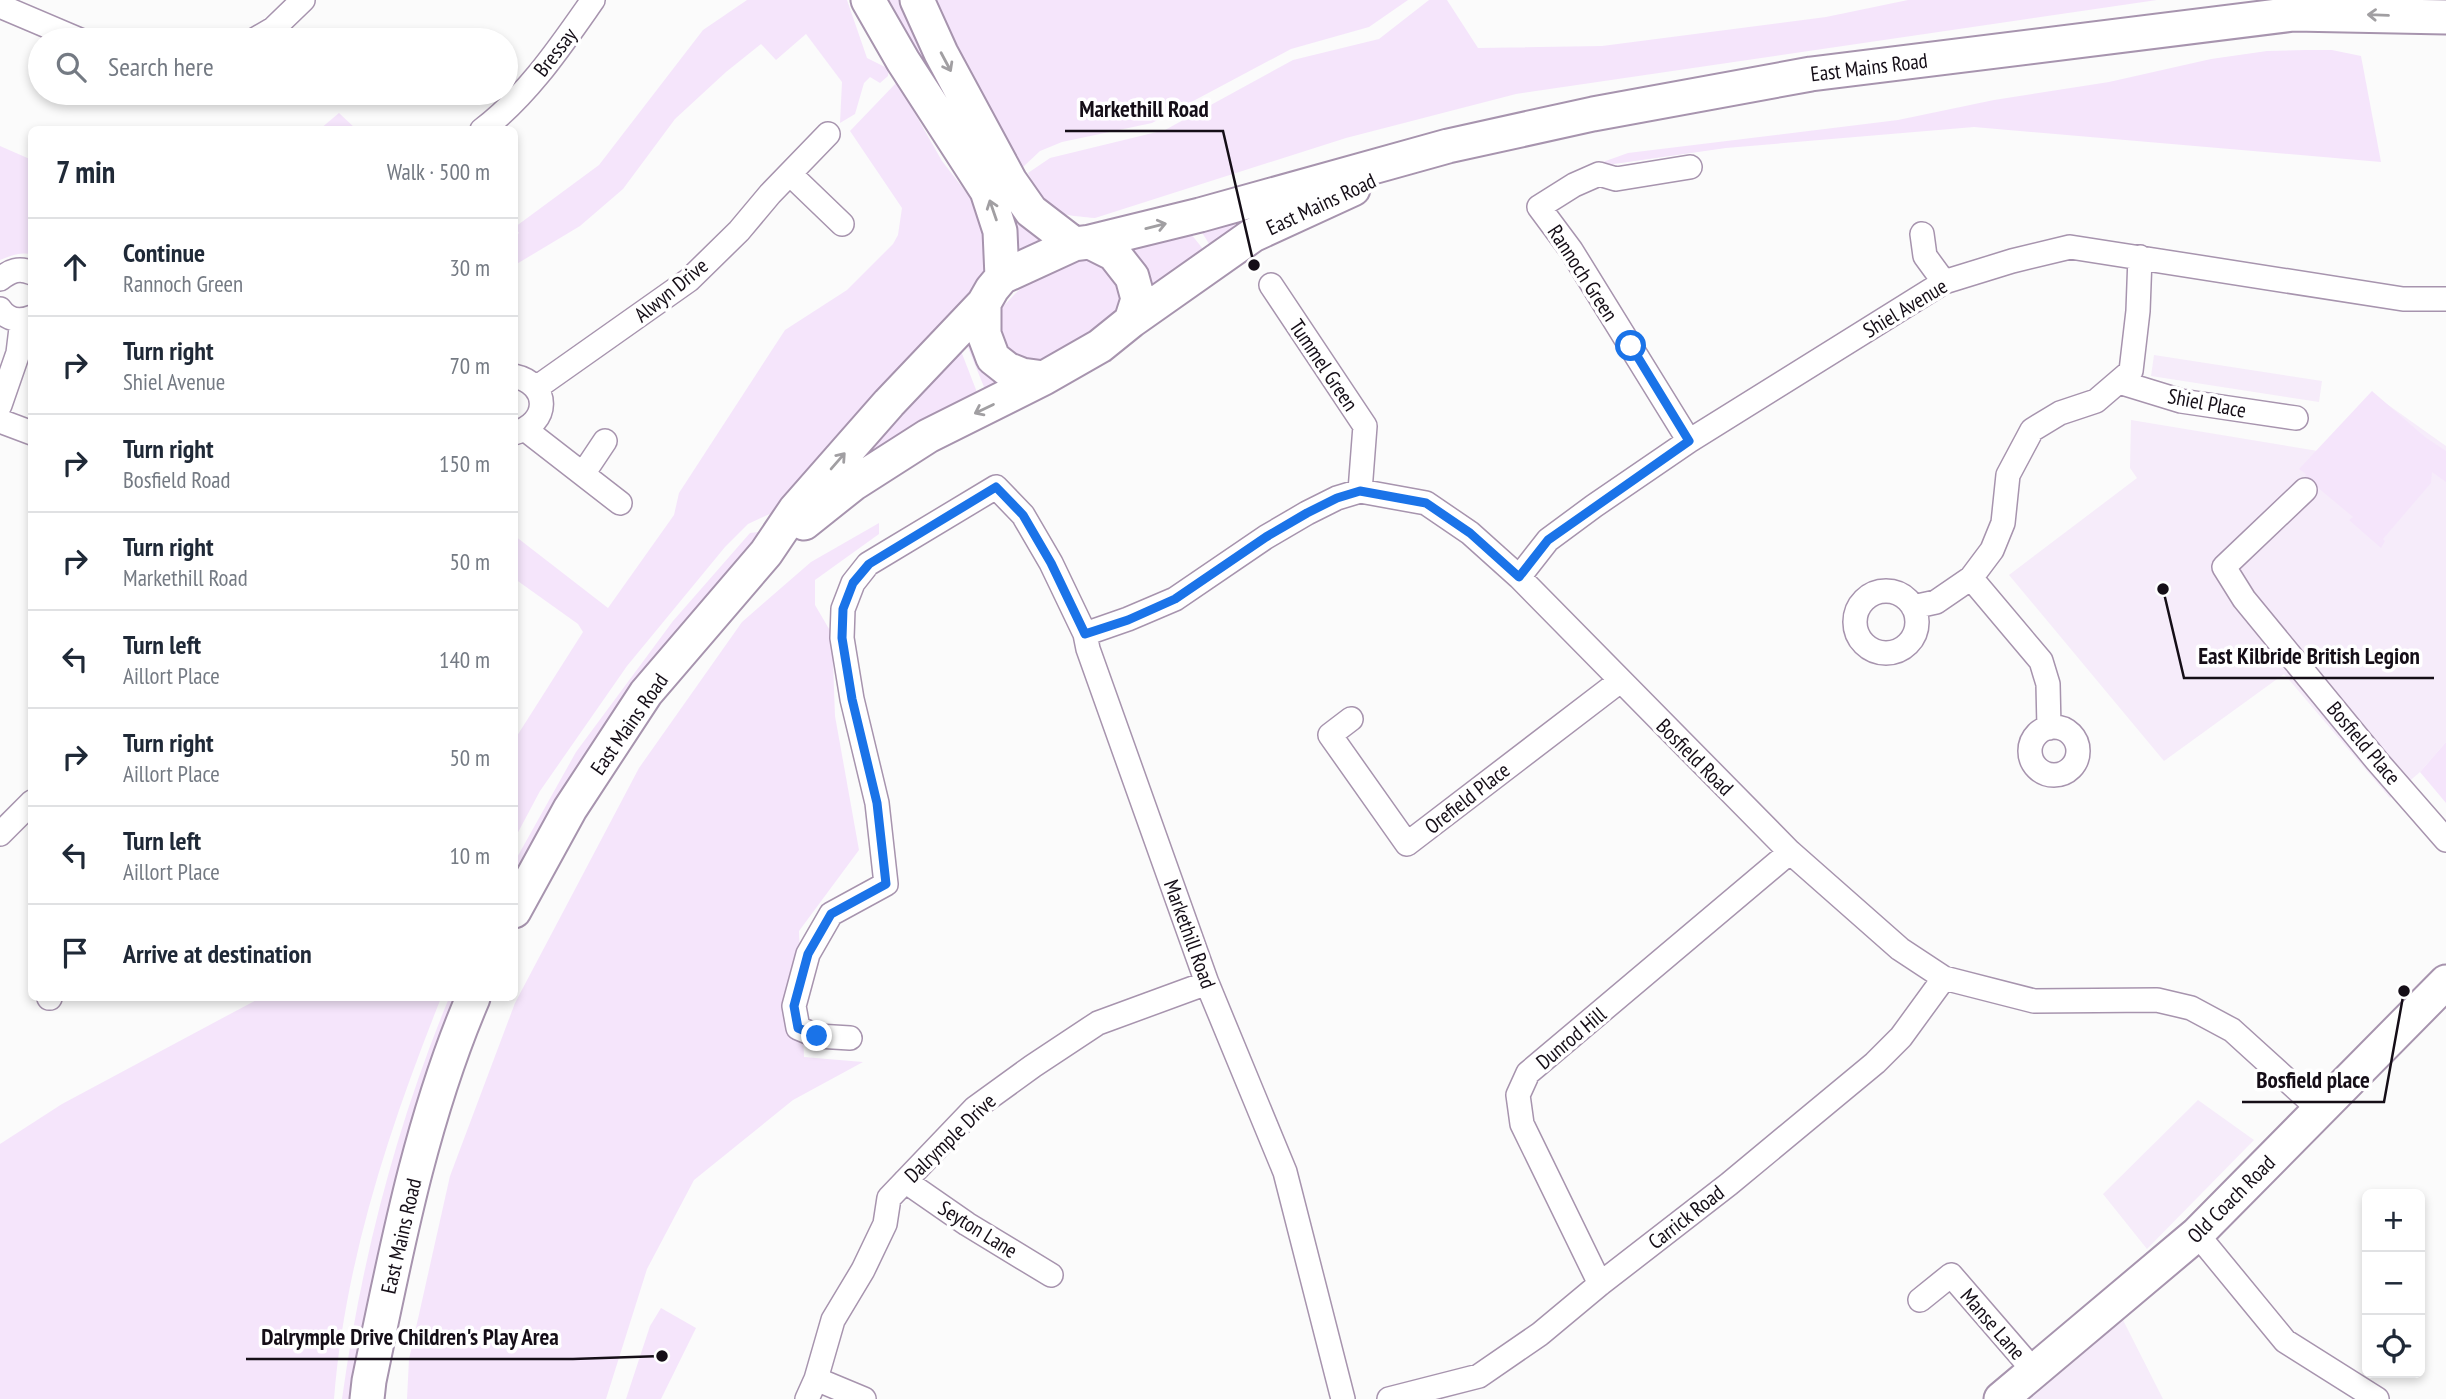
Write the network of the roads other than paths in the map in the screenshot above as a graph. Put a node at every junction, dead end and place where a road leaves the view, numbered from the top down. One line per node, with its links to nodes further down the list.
1 (303, 0): 10 (street)
2 (593, 0): 11 (street, Bressay)
3 (868, 0): 26 (main road, one-way to 3)
4 (917, 0): 20 (main road, one-way to 20)
5 (2340, 0): 7 (main road, East Mains Road)
6 (0, 6): 9 (street)
7 (2294, 14): 8 (main road, East Mains Road, one-way to 7); 15 (main road, East Mains Road)
8 (2446, 17)
9 (52, 28)
10 (274, 28)
11 (518, 97)
12 (509, 105): 13 (street, Bressay)
13 (486, 126)
14 (828, 134): 17 (street, Alwyn Drive)
15 (1448, 146): 20 (main road, East Mains Road, one-way to 15); 30 (main road, East Mains Road)
16 (1690, 167): 41 (street, Rannoch Green)
17 (790, 174): 18 (street); 34 (street, Alwyn Drive)
18 (842, 224)
19 (1922, 234): 24 (street)
20 (1082, 243): 26 (main road); 30 (main road)
21 (2140, 257): 24 (street, Shiel Avenue); 27 (street, Shiel Avenue); 33 (street)
22 (28, 271): 23 (street)
23 (0, 279)
24 (1944, 282): 41 (street, Shiel Avenue)
25 (1271, 285): 44 (street, Tummel Green)
26 (993, 290): 32 (main road); 46 (main road, East Mains Road, one-way to 26)
27 (2446, 299)
28 (0, 309): 29 (street)
29 (27, 319): 35 (street)
30 (1130, 321): 32 (main road)
31 (518, 377): 34 (street)
32 (1044, 378): 46 (main road, East Mains Road, one-way to 46)
33 (2119, 382): 36 (street, Shiel Place); 48 (street)
34 (536, 387): 38 (street)
35 (0, 405)
36 (2296, 418)
37 (0, 421): 39 (street)
38 (520, 431): 42 (street)
39 (28, 432)
40 (604, 441): 42 (street)
41 (1689, 441): 47 (street, Shiel Avenue)
42 (583, 474): 45 (street)
43 (2305, 490): 56 (street, Bosfield Place)
44 (1360, 491): 47 (street, Bosfield Road); 50 (street)
45 (620, 503)
46 (766, 553): 58 (main road, East Mains Road)
47 (1519, 577): 51 (street, Bosfield Road)
48 (1971, 578): 49 (street); 53 (street)
49 (1913, 607)
50 (1085, 634): 61 (street, Markethill Road); 63 (street, Markethill Road)
51 (1620, 681): 52 (street, Orefield Place); 57 (street, Bosfield Road)
52 (1350, 719)
53 (2049, 727)
54 (28, 806): 55 (street)
55 (0, 834)
56 (2446, 839)
57 (1790, 852): 59 (street, Bosfield Road); 68 (street, Dunrod Hill)
58 (518, 904)
59 (1944, 978): 64 (street, Bosfield Road); 68 (street, Carrick Road)
60 (2446, 982): 64 (main road, Old Coach Road)
61 (1207, 984): 65 (street, Dalrymple Drive); 75 (street, Markethill Road)
62 (472, 1001): 73 (main road, East Mains Road)
63 (850, 1038)
64 (2320, 1110): 66 (main road, Old Coach Road)
65 (905, 1181): 67 (street, Seyton Lane); 71 (street, Dalrymple Drive)
66 (2197, 1234): 70 (main road, Old Coach Road); 72 (street)
67 (1051, 1275)
68 (1600, 1284): 76 (street, Carrick Road)
69 (1920, 1300): 70 (street, Manse Lane)
70 (2034, 1371): 77 (main road, Old Coach Road)
71 (811, 1389): 74 (street)
72 (2373, 1398)
73 (367, 1399)
74 (864, 1399)
75 (1343, 1399)
76 (1389, 1399)
77 (2001, 1399)

